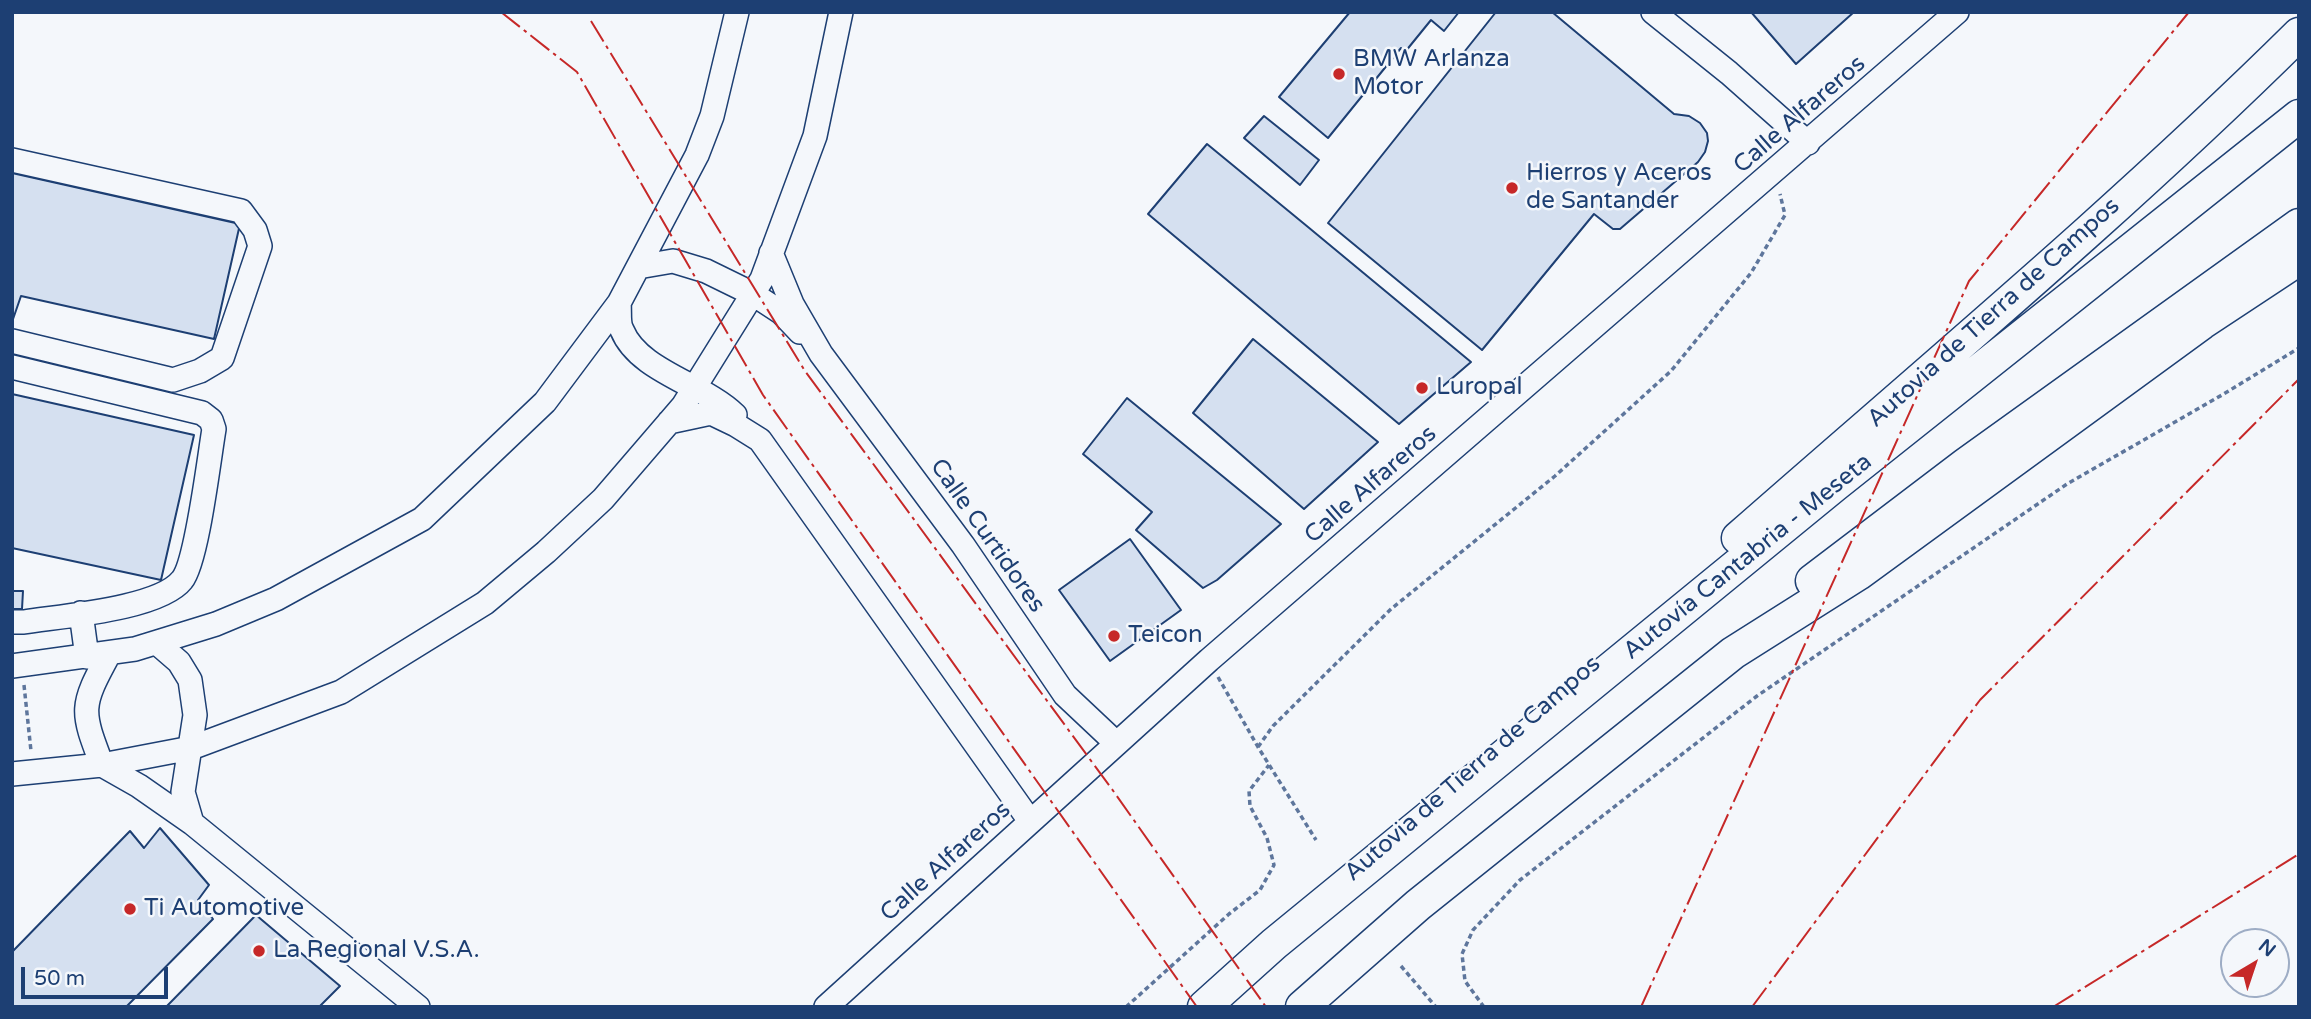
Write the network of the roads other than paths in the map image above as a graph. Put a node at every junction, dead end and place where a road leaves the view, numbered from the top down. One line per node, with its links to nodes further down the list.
1 (737, 12): 12 (street)
2 (841, 12): 10 (street)
3 (1653, 12): 7 (street)
4 (1957, 12): 7 (street, Calle Alfareros)
5 (2299, 34): 33 (highway, Autovia de Tierra de Campos)
6 (2299, 117): 33 (highway, Autovía Cantabria - Meseta)
7 (1808, 143): 27 (street, Calle Alfareros)
8 (12, 160): 15 (street)
9 (2299, 225): 24 (highway)
10 (771, 253): 13 (street); 16 (street, Calle Curtidores)
11 (2299, 259): 24 (highway)
12 (638, 267): 13 (street, Calle Curtidores); 14 (street)
13 (753, 294): 16 (street, Calle Curtidores); 18 (street)
14 (619, 303): 18 (street); 23 (street)
15 (12, 341)
16 (821, 354): 27 (street, Calle Curtidores)
17 (12, 367): 21 (street)
18 (695, 387): 19 (street); 20 (street)
19 (669, 422): 20 (street); 28 (street)
20 (760, 440): 31 (street)
21 (81, 613): 22 (street); 25 (street)
22 (12, 622)
23 (157, 643): 25 (street); 28 (street)
24 (1733, 653): 37 (highway)
25 (98, 656): 26 (street); 29 (street)
26 (17, 666)
27 (1116, 743): 31 (street, Calle Alfareros)
28 (191, 748): 29 (street); 32 (street)
29 (102, 765): 30 (street); 32 (street)
30 (23, 773)
31 (1030, 821): 35 (street, Calle Alfareros)
32 (192, 823): 34 (street)
33 (1274, 944): 36 (highway, Autovía Cantabria - Meseta)
34 (418, 1007)
35 (826, 1007)
36 (1205, 1007)
37 (1302, 1007)

